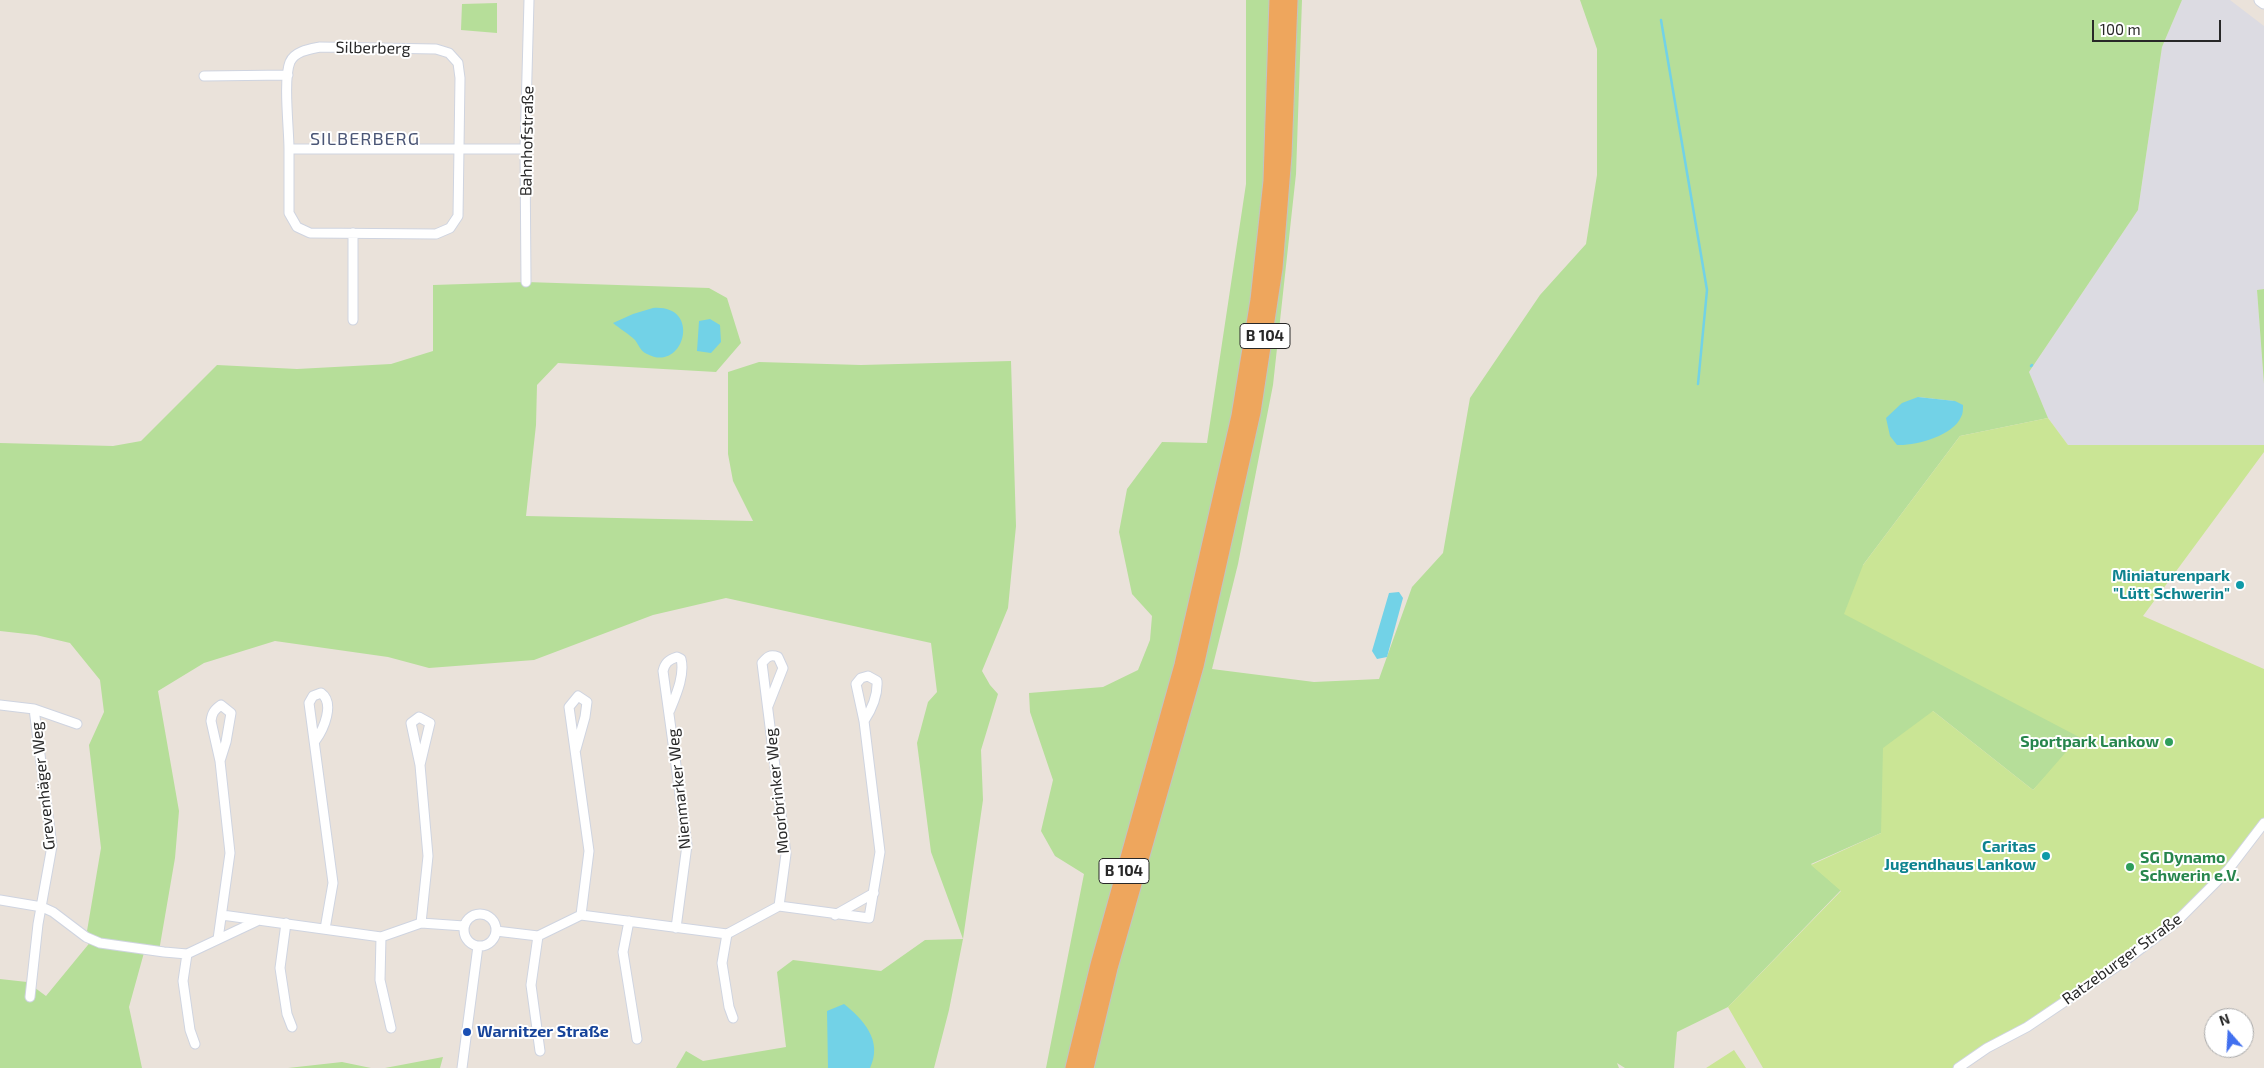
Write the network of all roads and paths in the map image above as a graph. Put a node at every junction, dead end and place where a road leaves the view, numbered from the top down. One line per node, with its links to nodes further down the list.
1 (529, 0): 10 (street, Bahnhofstraße)
2 (1277, 0): 14 (highway, B 104)
3 (1290, 0): 14 (highway, B 104)
4 (2260, 0): 5 (street)
5 (2264, 3)
6 (288, 75): 7 (street); 8 (street, Silberberg); 9 (street, Silberberg)
7 (204, 76)
8 (289, 149): 9 (street); 11 (street, Silberberg)
9 (459, 149): 10 (street); 11 (street, Silberberg)
10 (525, 149): 12 (street, Bahnhofstraße)
11 (353, 233): 13 (street)
12 (526, 282)
13 (353, 320)
14 (1187, 671): 55 (highway, B 104); 56 (highway, B 104)
15 (0, 705): 17 (street)
16 (768, 706): 16 (street, Moorbrinker Weg); 28 (street, Moorbrinker Weg)
17 (34, 709): 20 (street, Grevenhäger Weg); 29 (street, Grevenhäger Weg)
18 (670, 710): 18 (street, Nienmarker Weg); 38 (street, Nienmarker Weg)
19 (864, 720): 26 (street)
20 (77, 724)
21 (315, 741): 39 (street)
22 (576, 749): 22 (street); 31 (street)
23 (220, 761): 23 (street); 30 (street)
24 (420, 765): 24 (street); 36 (street)
25 (2264, 823): 57 (street, Ratzeburger Straße)
26 (874, 894): 32 (street); 32 (street)
27 (0, 900): 29 (street)
28 (779, 906): 32 (street); 41 (street)
29 (42, 907): 46 (street); 47 (street, Grevenhäger Weg)
30 (222, 915): 33 (street); 44 (street)
31 (581, 915): 34 (street); 42 (street)
32 (835, 915)
33 (257, 921): 35 (street); 44 (street)
34 (629, 921): 38 (street); 51 (street)
35 (286, 923): 39 (street); 49 (street)
36 (421, 923): 37 (street); 43 (street)
37 (464, 926): 40 (street); 45 (street)
38 (676, 928): 41 (street)
39 (325, 929): 43 (street)
40 (496, 931): 42 (street); 45 (street)
41 (727, 934): 48 (street)
42 (538, 936): 53 (street)
43 (381, 937): 50 (street)
44 (218, 939): 46 (street)
45 (478, 946): 54 (street)
46 (187, 954): 52 (street)
47 (30, 997)
48 (733, 1018)
49 (292, 1027)
50 (391, 1028)
51 (637, 1039)
52 (195, 1044)
53 (540, 1051)
54 (462, 1068)
55 (1073, 1068)
56 (1086, 1068)
57 (1958, 1068)

